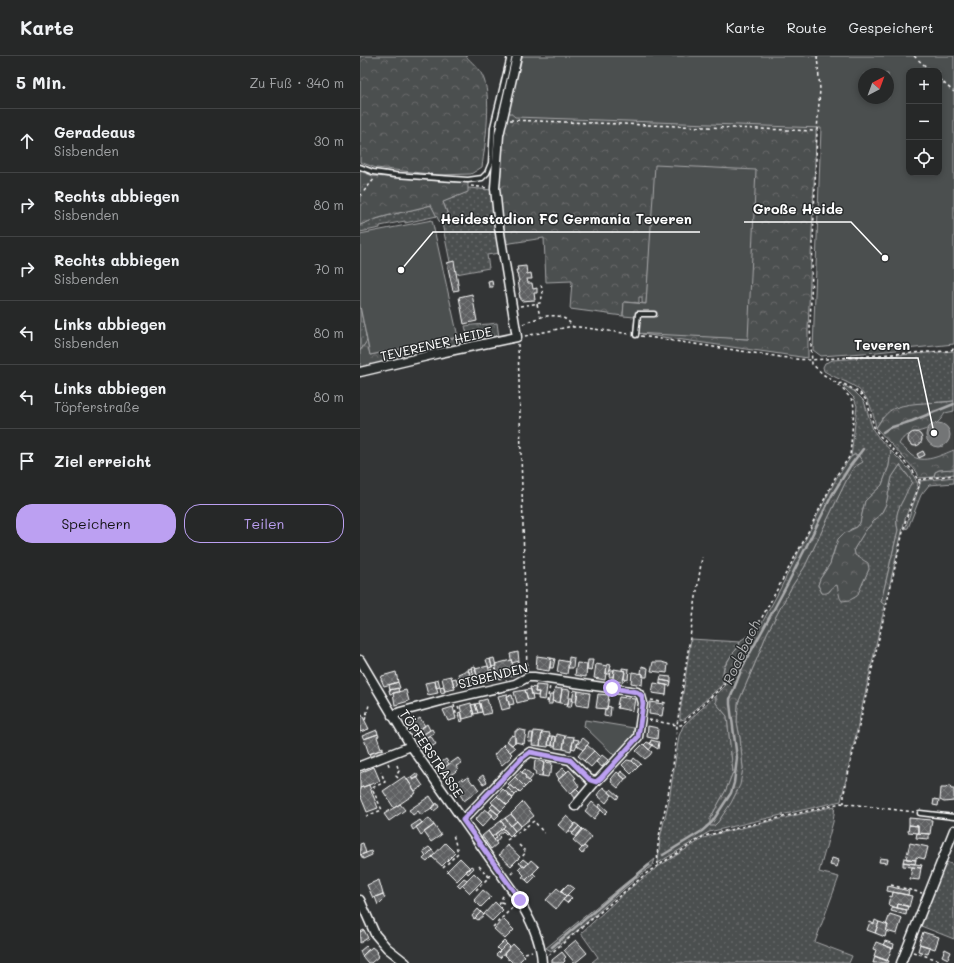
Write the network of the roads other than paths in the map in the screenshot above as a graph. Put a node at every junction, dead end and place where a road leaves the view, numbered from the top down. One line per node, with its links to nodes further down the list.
1 (510, 56): 3 (lane)
2 (517, 56): 6 (street, TEVERENER HEIDE)
3 (360, 167)
4 (654, 314): 5 (lane)
5 (636, 335)
6 (360, 372)
7 (360, 660): 8 (street, TÖPFERSTRASSE)
8 (392, 716): 9 (street, TÖPFERSTRASSE); 11 (street, SISBENDEN)
9 (411, 746): 10 (street); 15 (street, TÖPFERSTRASSE)
10 (360, 766)
11 (596, 782): 12 (street); 15 (street)
12 (576, 806)
13 (920, 813): 14 (lane)
14 (954, 817)
15 (463, 820): 18 (street, TÖPFERSTRASSE)
16 (954, 830): 20 (street)
17 (360, 900): 19 (street)
18 (542, 960)
19 (406, 963)
20 (901, 963)

